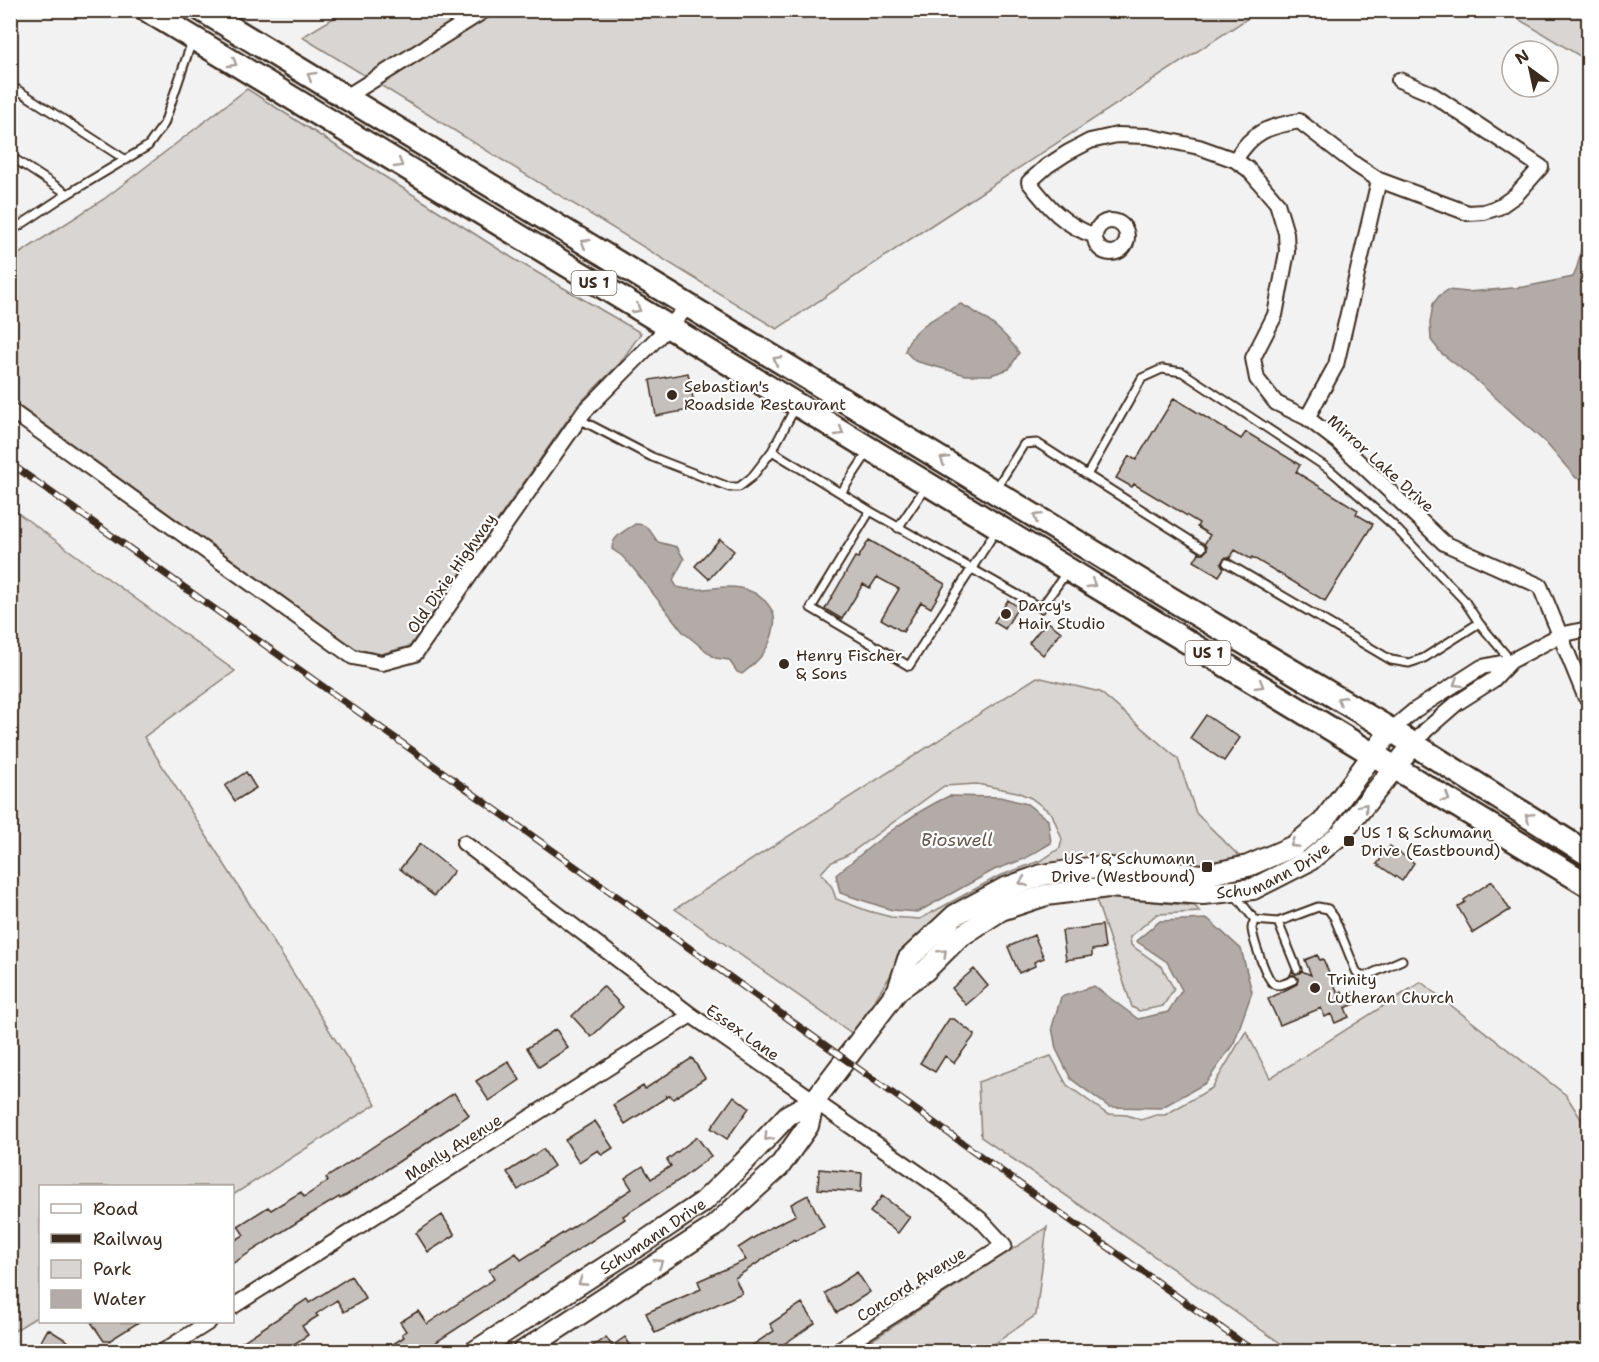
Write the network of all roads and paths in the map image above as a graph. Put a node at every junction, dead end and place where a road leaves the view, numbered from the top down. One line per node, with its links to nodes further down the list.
1 (147, 10): 4 (main road, US 1)
2 (485, 10): 8 (street)
3 (210, 12): 4 (main road); 8 (main road, US 1, one-way to 3)
4 (169, 24): 5 (main road, US 1)
5 (193, 39): 10 (lane); 17 (main road, US 1, one-way to 17)
6 (1399, 80): 12 (street)
7 (10, 85): 10 (lane)
8 (346, 97): 16 (main road, US 1, one-way to 8)
9 (10, 156): 13 (lane)
10 (126, 160): 13 (lane)
11 (1235, 160): 12 (street); 15 (street, Mirror Lake Drive); 20 (street, Mirror Lake Drive)
12 (1379, 180): 20 (street)
13 (68, 194): 14 (lane)
14 (10, 232)
15 (1095, 236)
16 (689, 306): 17 (street, Old Dixie Highway); 26 (main road, US 1, one-way to 16)
17 (668, 328): 18 (main road, US 1); 21 (street, Old Dixie Highway)
18 (796, 405): 22 (main road, US 1, one-way to 22); 23 (lane)
19 (10, 410): 21 (street, Old Dixie Highway)
20 (1307, 418): 37 (street, Mirror Lake Drive)
21 (579, 419): 23 (lane)
22 (870, 450): 25 (main road, US 1); 27 (lane)
23 (772, 451): 27 (lane)
24 (1087, 475): 26 (lane); 31 (lane); 35 (lane)
25 (927, 485): 29 (main road, US 1); 30 (lane)
26 (994, 491): 40 (main road, US 1, one-way to 26)
27 (841, 493): 28 (lane)
28 (870, 511): 30 (lane); 33 (lane)
29 (998, 527): 33 (lane); 34 (main road, US 1)
30 (898, 528): 33 (lane)
31 (1202, 548)
32 (1227, 563): 35 (lane)
33 (970, 568): 34 (lane)
34 (1069, 570): 42 (main road, US 1, one-way to 42)
35 (1479, 623): 38 (lane)
36 (1588, 629): 37 (street)
37 (1560, 635): 38 (street); 39 (street, Mirror Lake Drive)
38 (1511, 661): 40 (street, one-way to 40); 41 (street)
39 (1588, 699)
40 (1391, 730): 41 (main road, US 1); 42 (street, Schumann Drive)
41 (1413, 745): 43 (street, Schumann Drive); 45 (main road, US 1, one-way to 41)
42 (1373, 753): 43 (main road, US 1); 46 (street, Schumann Drive, one-way to 46)
43 (1396, 767): 47 (main road, US 1, one-way to 47); 48 (street, Schumann Drive, one-way to 43)
44 (464, 843): 55 (street, Essex Lane)
45 (1588, 854)
46 (1220, 873): 48 (lane); 54 (street, Schumann Drive, one-way to 54)
47 (1588, 885)
48 (1232, 892): 49 (lane); 54 (street, Schumann Drive, one-way to 48)
49 (1255, 920): 50 (lane); 53 (lane)
50 (1278, 922): 51 (lane); 52 (lane)
51 (1402, 960)
52 (1297, 969)
53 (1293, 980)
54 (898, 990): 56 (street, Schumann Drive)
55 (691, 1015): 56 (street, Essex Lane); 61 (street, Manly Avenue)
56 (814, 1101): 57 (street, Schumann Drive, one-way to 57); 58 (street, Schumann Drive); 59 (street, Essex Lane)
57 (697, 1206): 58 (street); 60 (street, Schumann Drive, one-way to 60)
58 (712, 1228): 62 (street, Schumann Drive, one-way to 58)
59 (1004, 1245): 67 (street, Concord Avenue)
60 (560, 1297): 62 (street); 65 (street, Schumann Drive)
61 (234, 1305)
62 (575, 1317): 66 (street, Schumann Drive)
63 (207, 1323): 64 (street)
64 (162, 1352)
65 (474, 1352)
66 (522, 1352)
67 (836, 1352)

